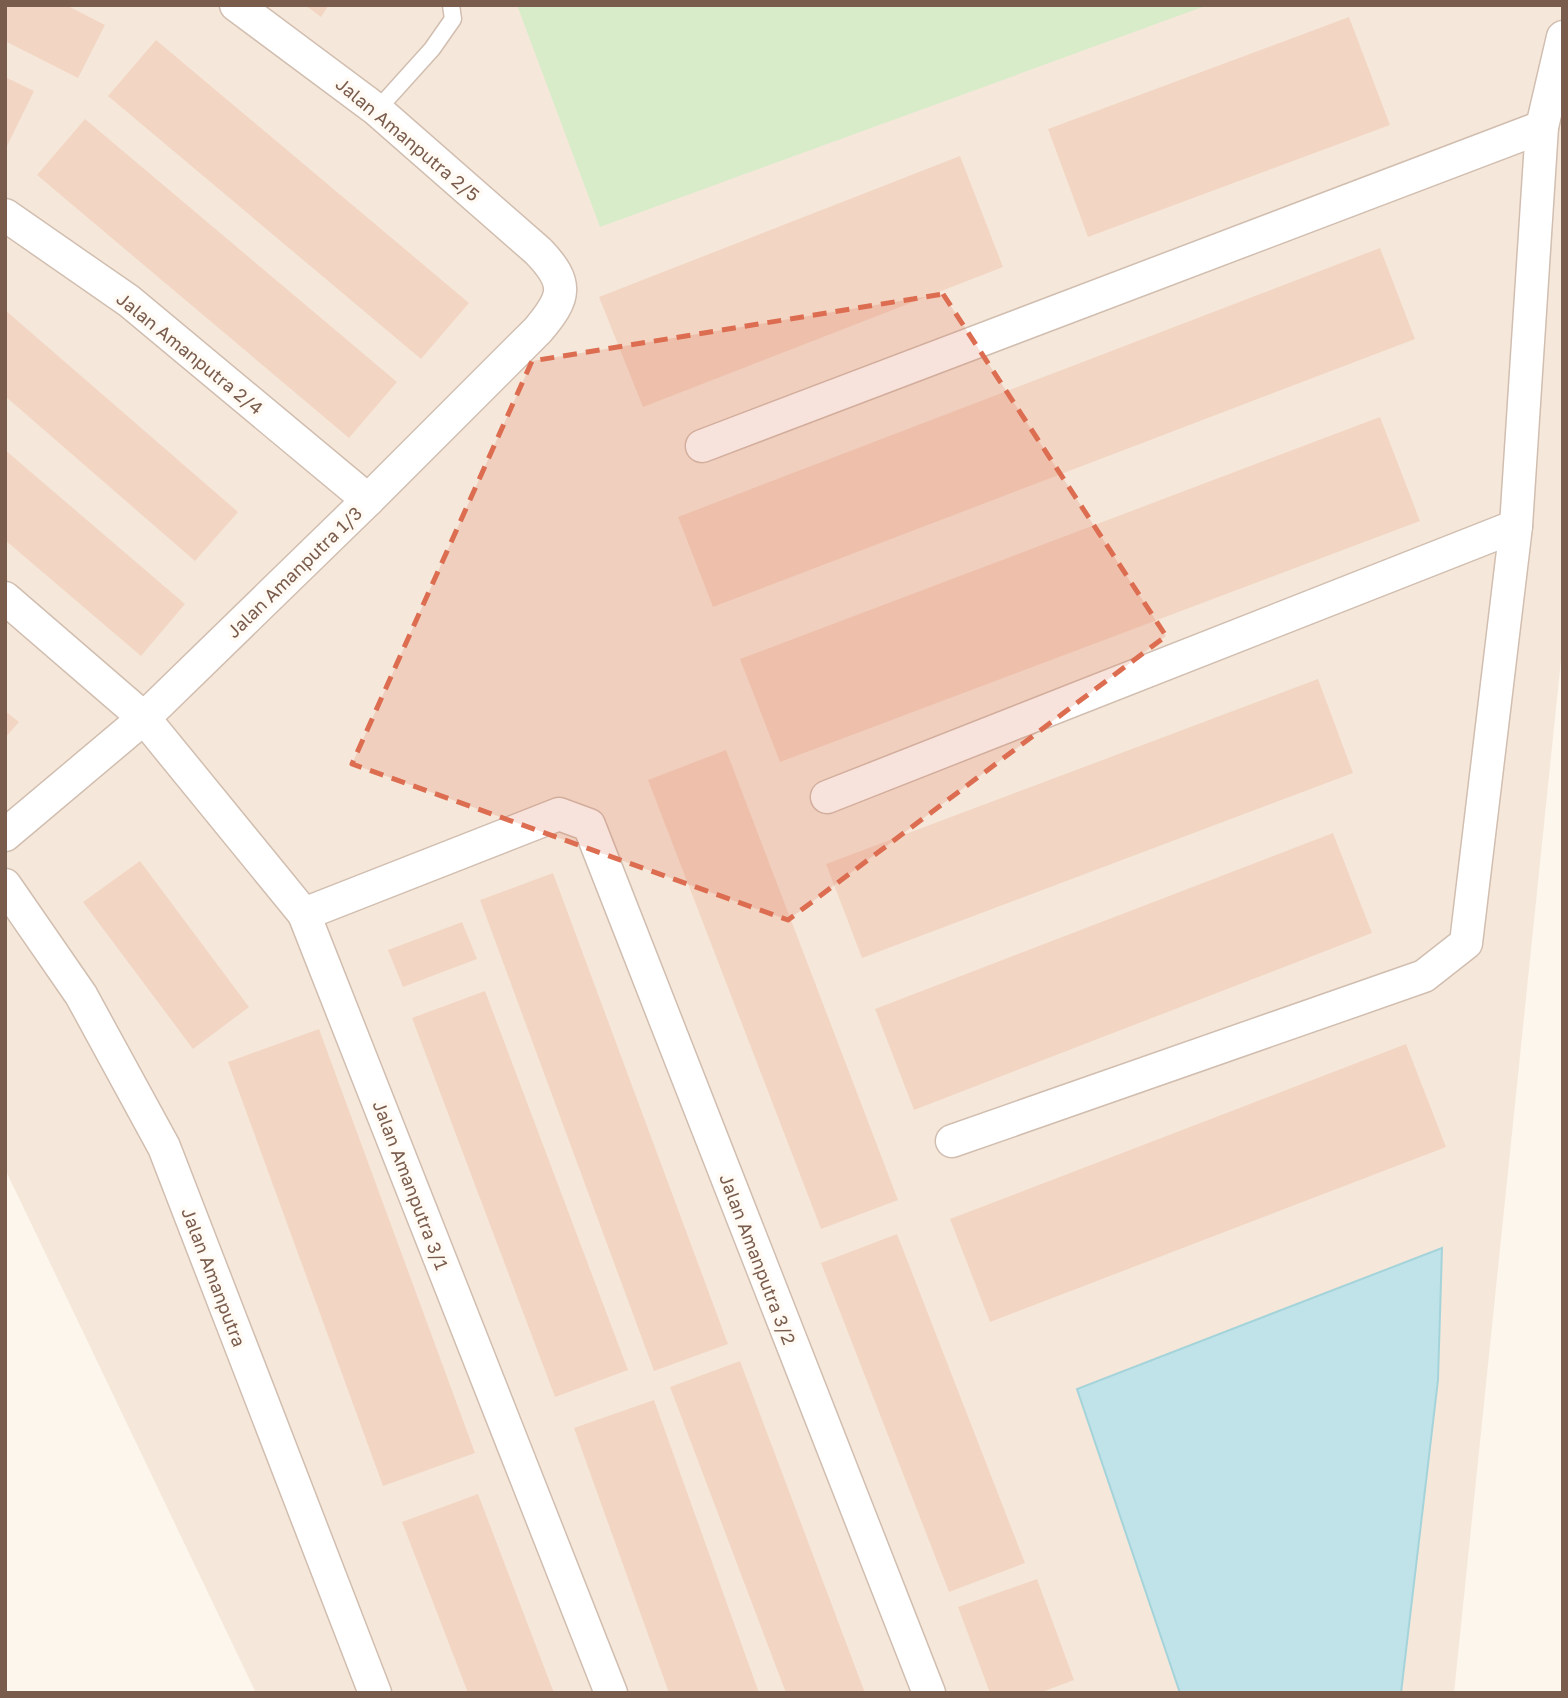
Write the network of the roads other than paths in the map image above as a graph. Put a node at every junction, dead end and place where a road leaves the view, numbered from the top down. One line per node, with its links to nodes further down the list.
1 (236, 5): 4 (street, Jalan Amanputra 2/5)
2 (451, 5): 4 (lane)
3 (1563, 37): 5 (street)
4 (377, 110): 7 (street, Jalan Amanputra 2/5)
5 (1542, 127): 8 (street); 10 (street)
6 (5, 215): 9 (street, Jalan Amanputra 2/4)
7 (561, 289): 9 (street, Jalan Amanputra 1/3)
8 (702, 446)
9 (368, 500): 12 (street, Jalan Amanputra 1/3)
10 (1516, 526): 13 (street); 17 (street)
11 (5, 598): 12 (street, Jalan Amanputra 3/1)
12 (144, 718): 14 (street, Jalan Amanputra 1/3); 16 (street, Jalan Amanputra 3/1)
13 (827, 797)
14 (5, 835)
15 (5, 885): 18 (street, Jalan Amanputra)
16 (304, 914): 19 (street, Jalan Amanputra 3/1); 20 (street, Jalan Amanputra 3/2)
17 (952, 1141)
18 (375, 1693)
19 (611, 1693)
20 (929, 1693)

